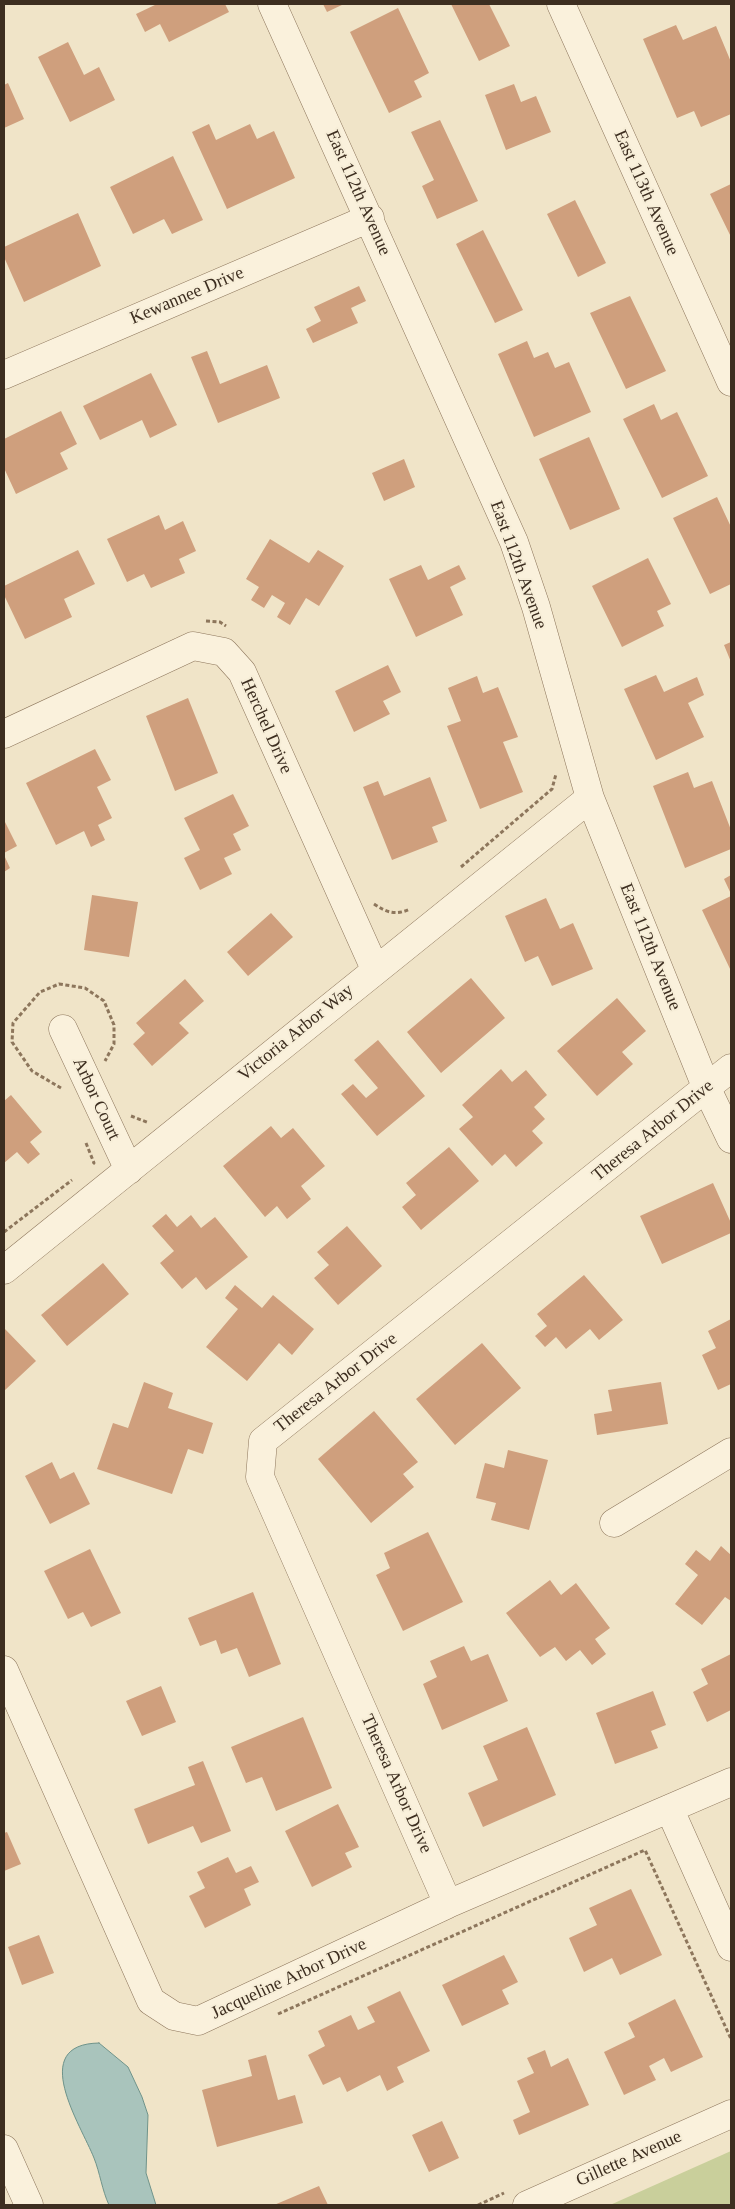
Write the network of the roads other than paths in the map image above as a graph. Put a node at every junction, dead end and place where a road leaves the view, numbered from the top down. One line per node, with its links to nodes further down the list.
1 (272, 4): 3 (street, East 112th Avenue)
2 (561, 4): 5 (street, East 113th Avenue)
3 (370, 218): 4 (street, Kewannee Drive); 7 (street, East 112th Avenue)
4 (4, 375)
5 (731, 382)
6 (4, 734): 8 (street, Herchel Drive)
7 (590, 798): 8 (street, Victoria Arbor Way); 11 (street, East 112th Avenue)
8 (375, 969): 13 (street, Victoria Arbor Way)
9 (63, 1029): 13 (street, Arbor Court)
10 (731, 1068): 11 (street, Theresa Arbor Drive)
11 (707, 1089): 12 (street, East 112th Avenue); 20 (street, Theresa Arbor Drive)
12 (731, 1139)
13 (129, 1170): 14 (street, Victoria Arbor Way)
14 (4, 1270)
15 (731, 1452): 16 (street)
16 (614, 1523)
17 (4, 1670): 20 (street, Jacqueline Arbor Drive)
18 (731, 1782): 19 (street, Jacqueline Arbor Drive)
19 (670, 1810): 20 (street, Jacqueline Arbor Drive); 21 (street)
20 (448, 1904)
21 (731, 1947)
22 (731, 2114): 25 (street, Gillette Avenue)
23 (4, 2149): 24 (street)
24 (29, 2205)
25 (527, 2205)

